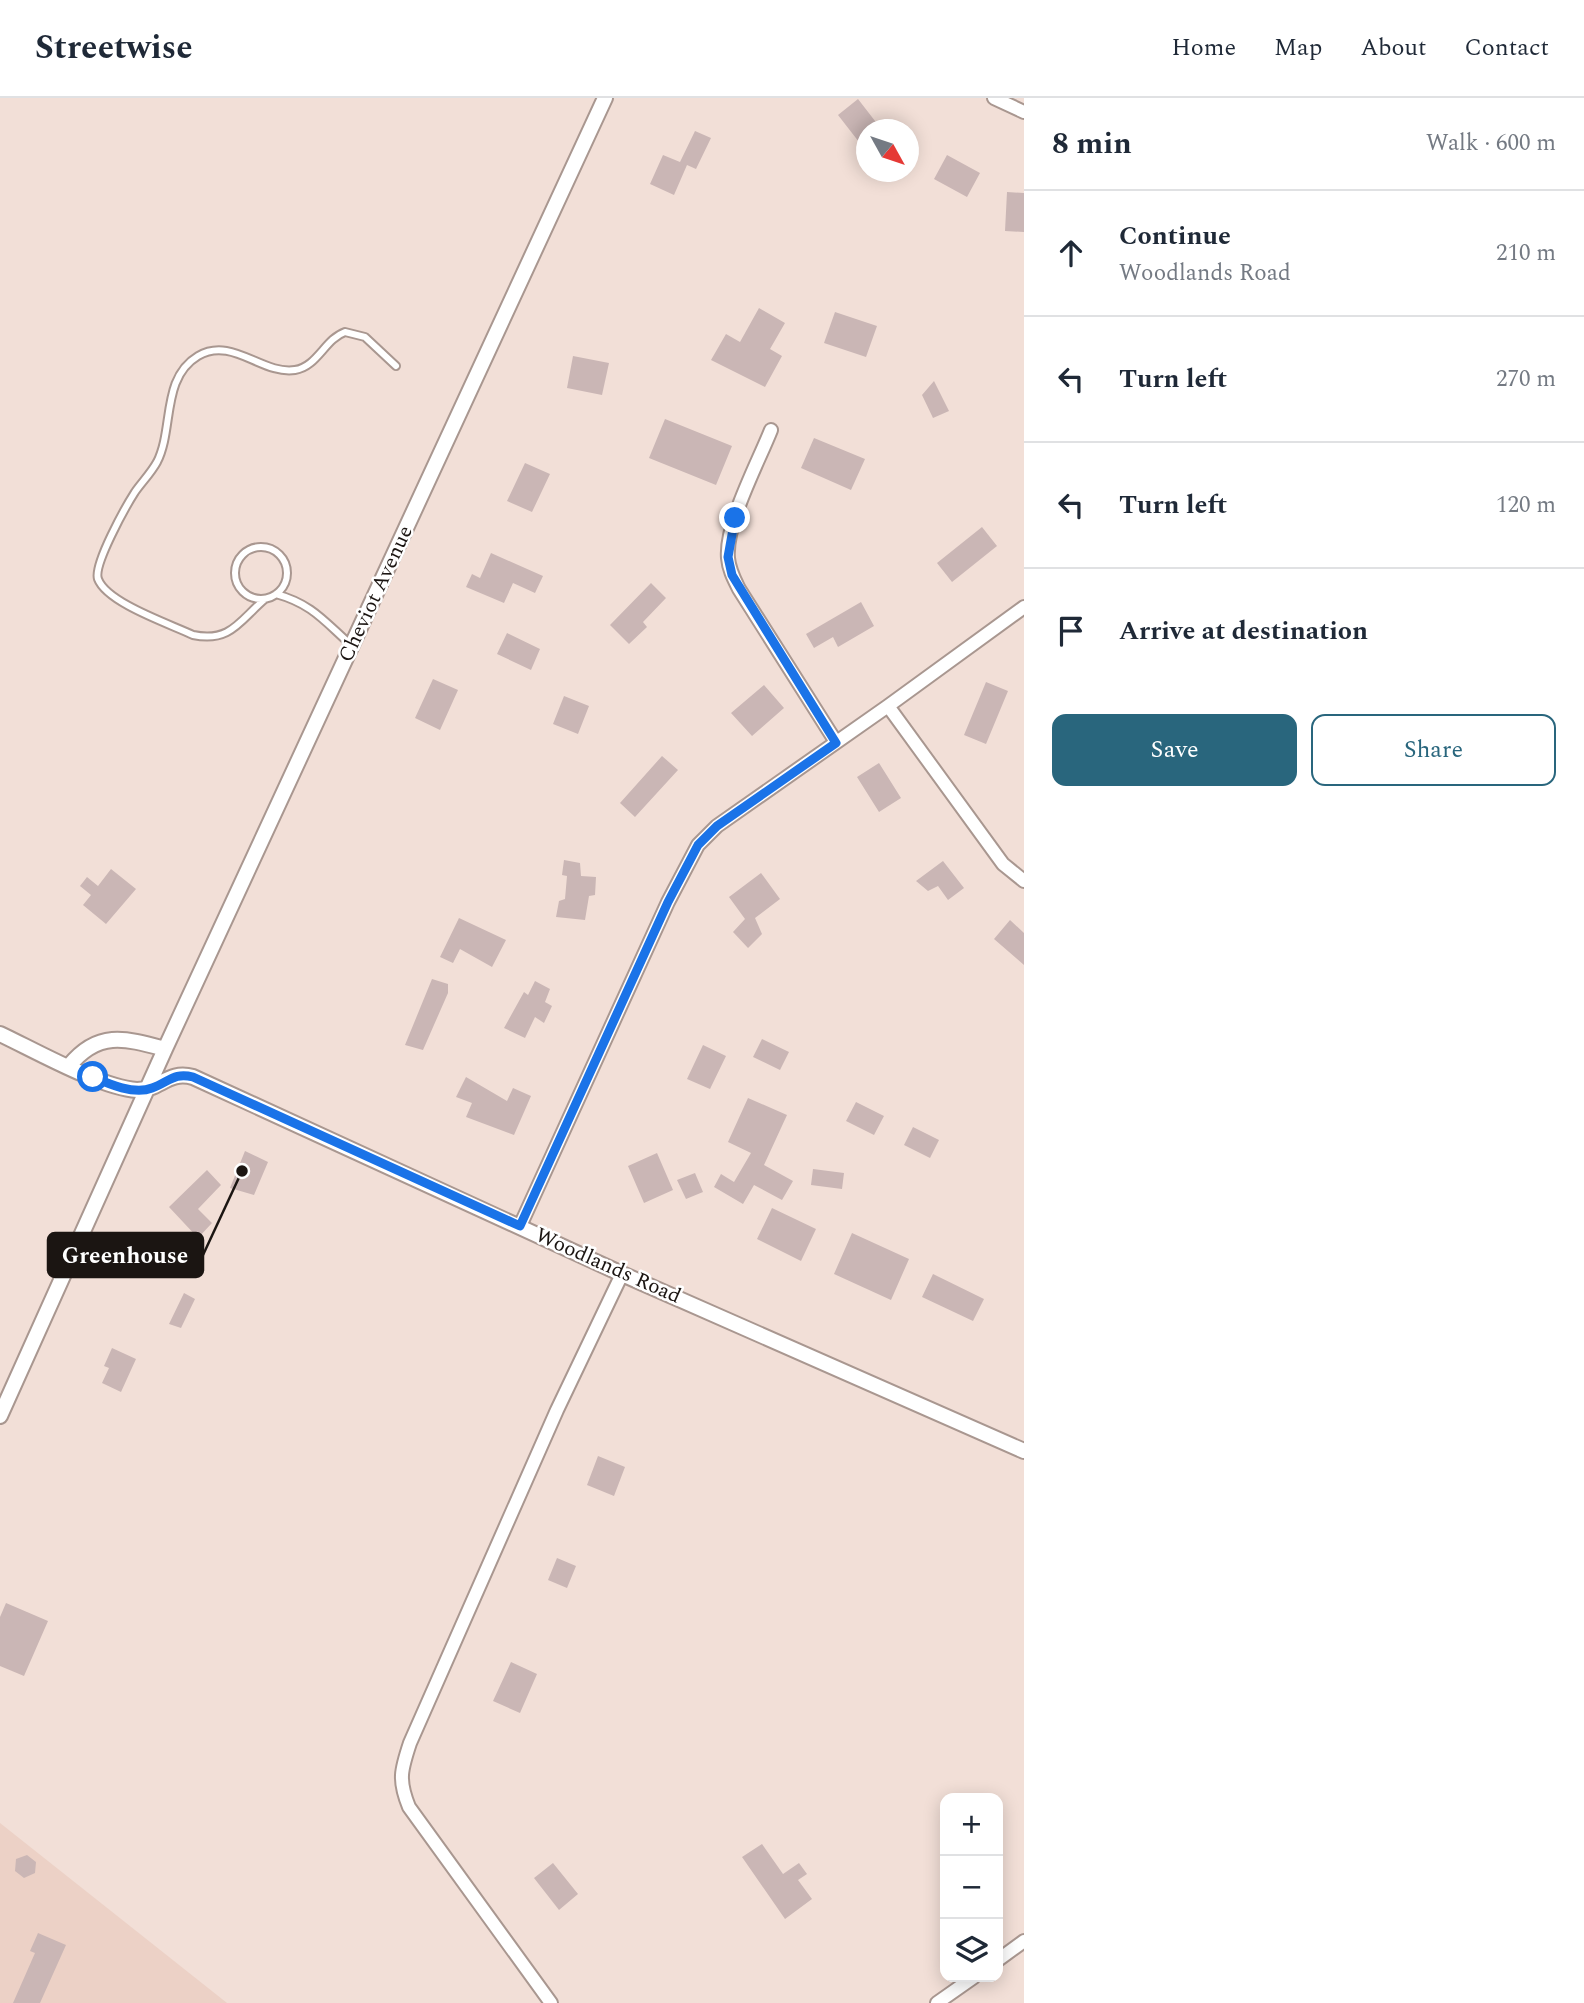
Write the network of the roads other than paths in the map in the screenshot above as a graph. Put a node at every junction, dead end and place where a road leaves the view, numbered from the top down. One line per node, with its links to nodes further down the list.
1 (605, 98): 9 (street, Cheviot Avenue)
2 (994, 98): 3 (street)
3 (1024, 112)
4 (396, 366): 7 (lane)
5 (771, 430): 11 (street)
6 (276, 594): 7 (lane); 7 (lane); 9 (lane)
7 (265, 599)
8 (1024, 607): 10 (street)
9 (352, 645): 14 (street, Cheviot Avenue)
10 (888, 706): 11 (street); 12 (street)
11 (836, 743): 17 (street)
12 (1024, 881)
13 (0, 1034): 15 (street)
14 (165, 1049): 15 (street); 16 (street, Cheviot Avenue)
15 (69, 1066): 16 (street)
16 (146, 1090): 17 (street, Woodlands Road); 19 (street, Cheviot Avenue)
17 (520, 1226): 18 (street, Woodlands Road)
18 (622, 1274): 20 (street, Woodlands Road); 24 (street)
19 (0, 1416)
20 (1024, 1451)
21 (1024, 1941): 22 (street)
22 (1003, 1956)
23 (967, 1982): 25 (street)
24 (551, 2003)
25 (937, 2003)

